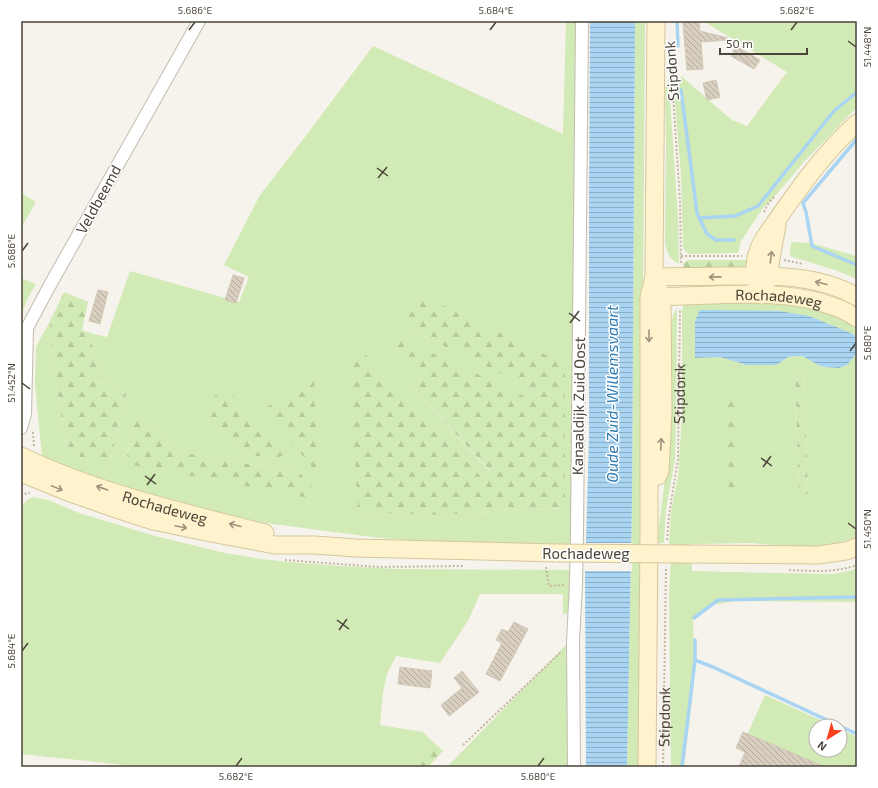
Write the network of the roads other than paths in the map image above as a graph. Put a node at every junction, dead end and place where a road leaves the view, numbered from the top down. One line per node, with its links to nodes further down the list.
1 (199, 21): 11 (street, Veldbeemd)
2 (582, 21): 15 (street, Kanaaldijk Zuid Oost)
3 (656, 21): 5 (main road, Stipdonk)
4 (857, 123): 6 (main road)
5 (654, 276): 6 (main road, Rochadeweg, one-way to 5); 8 (main road, Stipdonk)
6 (762, 276): 7 (main road); 9 (main road, Rochadeweg, one-way to 6)
7 (762, 294): 8 (main road, Rochadeweg); 10 (main road, Rochadeweg)
8 (656, 296): 16 (main road, Stipdonk)
9 (857, 297)
10 (857, 318)
11 (23, 390): 12 (street, Veldbeemd)
12 (26, 427)
13 (26, 467): 14 (main road, Rochadeweg, bridge)
14 (857, 547)
15 (574, 767)
16 (647, 767)

